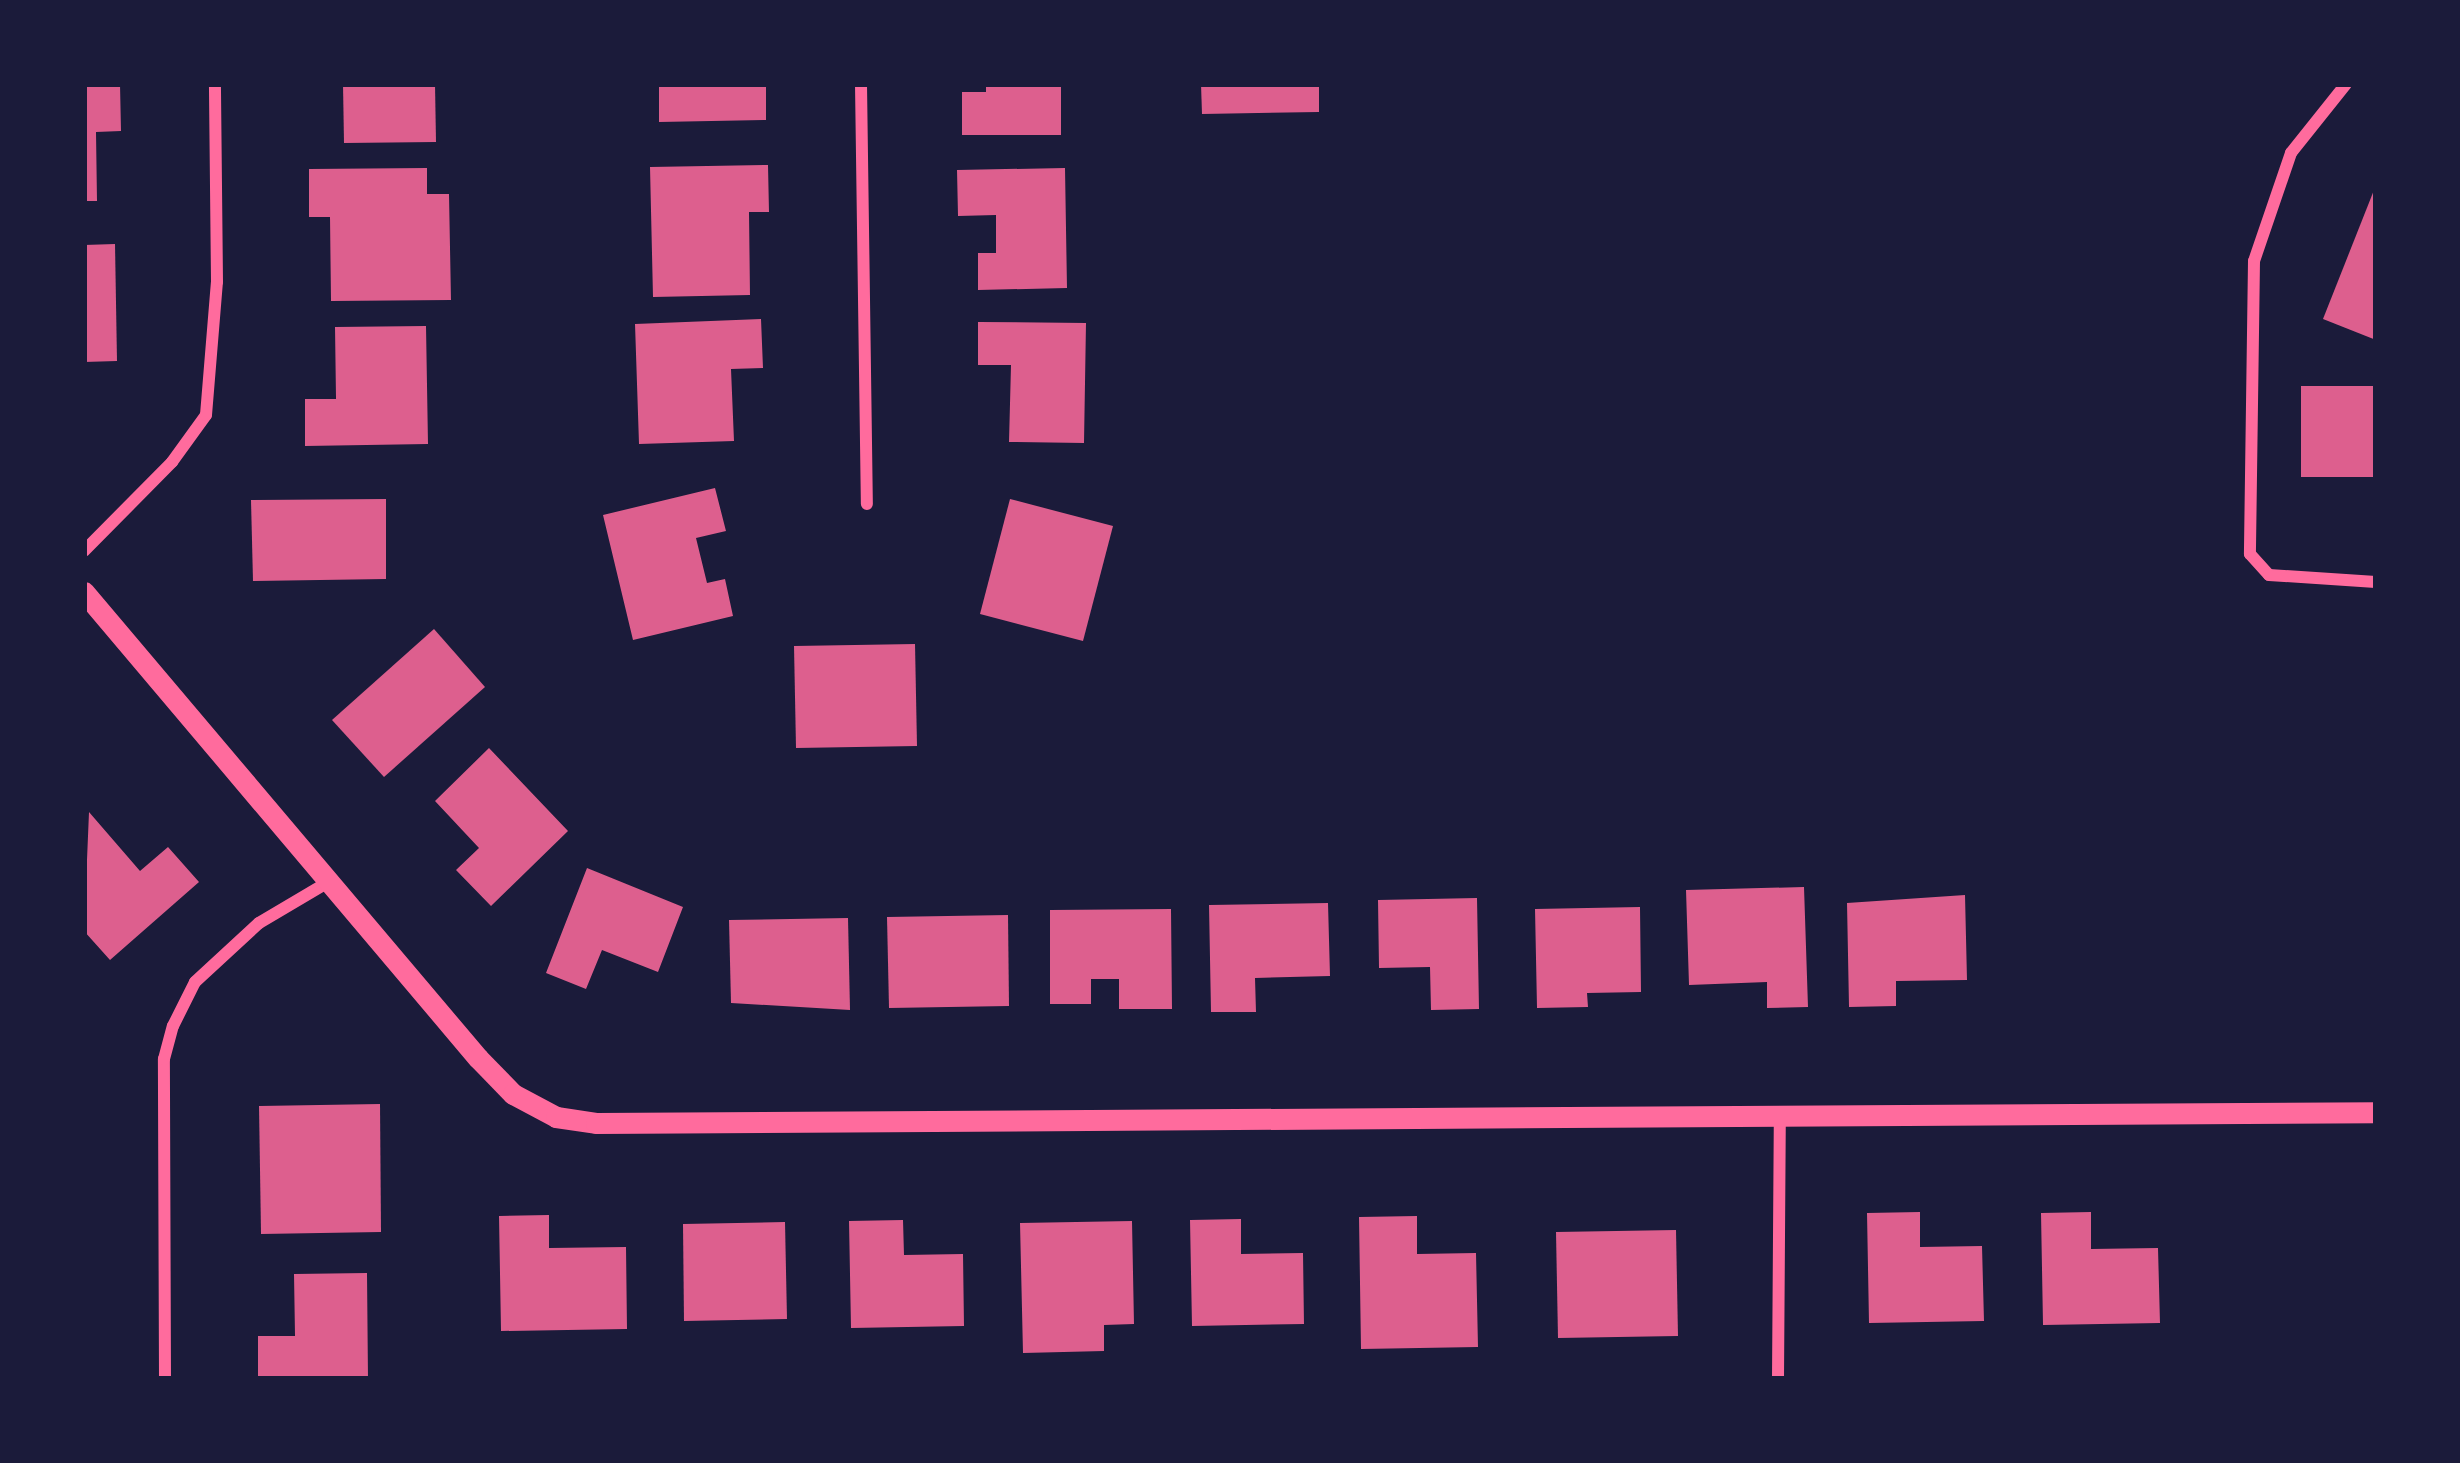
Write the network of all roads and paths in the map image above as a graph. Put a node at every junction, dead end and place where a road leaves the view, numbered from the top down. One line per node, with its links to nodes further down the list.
1 (215, 84): 5 (street)
2 (861, 84): 4 (street)
3 (2346, 84): 6 (street)
4 (867, 503)
5 (84, 551)
6 (2376, 582)
7 (84, 592): 8 (street)
8 (330, 881): 10 (street); 11 (street)
9 (2376, 1112): 10 (street)
10 (1780, 1118): 12 (street)
11 (165, 1379)
12 (1778, 1379)

